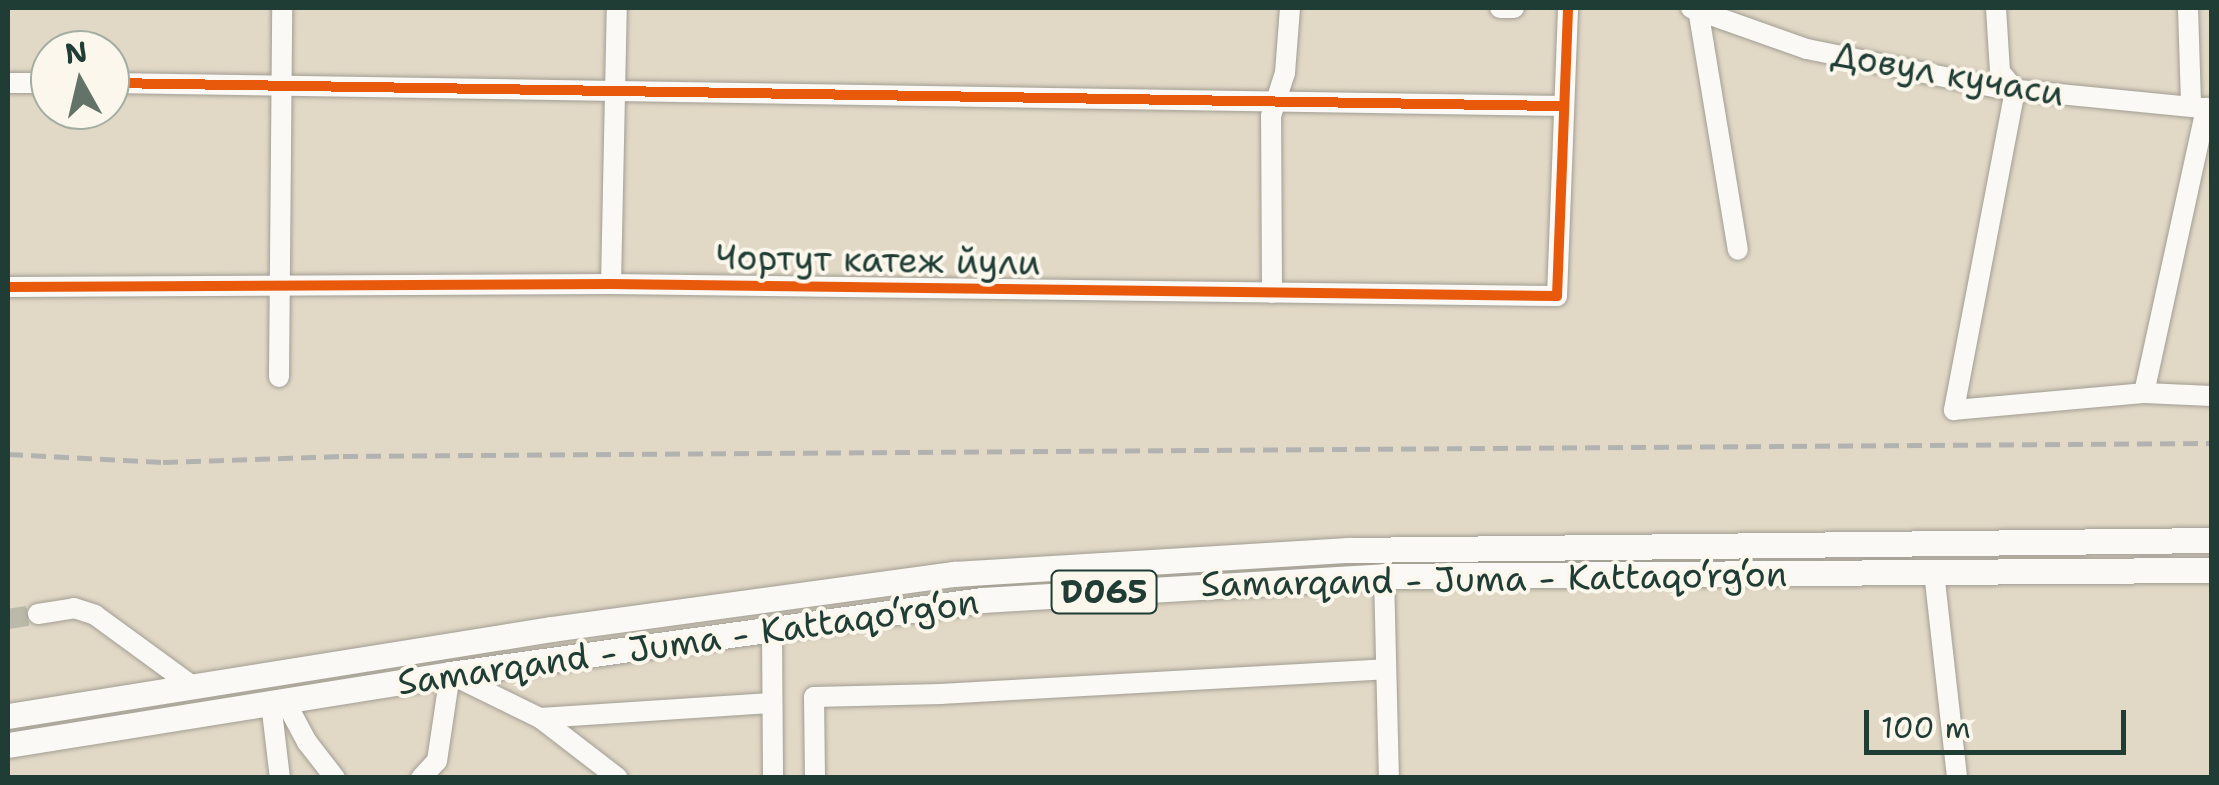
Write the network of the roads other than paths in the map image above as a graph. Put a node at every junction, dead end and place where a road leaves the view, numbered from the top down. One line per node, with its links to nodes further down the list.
1 (282, 8): 12 (street)
2 (617, 8): 13 (street)
3 (1290, 8): 15 (street)
4 (1500, 8): 5 (street)
5 (1514, 8)
6 (1568, 8): 16 (street, Чортут катеж йули)
7 (1694, 8): 8 (street); 14 (street, Довул кучаси); 18 (street)
8 (1720, 8)
9 (1996, 8): 14 (street)
10 (2188, 8): 17 (street)
11 (130, 83): 12 (street)
12 (281, 83): 13 (street); 21 (street)
13 (616, 88): 15 (street); 19 (street)
14 (2015, 90): 17 (street, Довул кучаси); 24 (street)
15 (1276, 102): 16 (street); 22 (street)
16 (1564, 106): 22 (street, Чортут катеж йули)
17 (2202, 108): 24 (street)
18 (1738, 250)
19 (611, 284): 21 (street, Чортут катеж йули); 22 (street, Чортут катеж йули)
20 (8, 287): 21 (street, Чортут катеж йули)
21 (280, 289): 23 (street)
22 (1272, 293)
23 (279, 377)
24 (2144, 393): 25 (street)
25 (2212, 396)
26 (2212, 540): 27 (main road, Samarqand - Juma - Kattaqo‘rg‘on / D065)
27 (1635, 545): 29 (main road); 36 (main road, Samarqand - Juma - Kattaqo‘rg‘on / D065)
28 (2212, 570): 30 (main road, Samarqand - Juma - Kattaqo‘rg‘on / D065)
29 (1635, 572): 30 (main road, Samarqand - Juma - Kattaqo‘rg‘on / D065); 31 (main road, Samarqand - Juma - Kattaqo‘rg‘on / D065)
30 (1934, 572): 50 (street)
31 (1384, 576): 33 (main road, Samarqand - Juma - Kattaqo‘rg‘on / D065); 34 (street)
32 (38, 614): 36 (street)
33 (772, 630): 35 (main road, Samarqand - Juma - Kattaqo‘rg‘on / D065); 38 (street)
34 (1384, 669): 48 (street); 49 (street)
35 (450, 674): 37 (main road, Samarqand - Juma - Kattaqo‘rg‘on / D065); 41 (street); 45 (street)
36 (195, 688): 39 (main road); 40 (main road, Samarqand - Juma - Kattaqo‘rg‘on / D065)
37 (278, 702): 39 (main road, Samarqand - Juma - Kattaqo‘rg‘on / D065); 43 (street); 44 (street)
38 (771, 703): 41 (street); 47 (street)
39 (200, 714): 42 (main road, Samarqand - Juma - Kattaqo‘rg‘on / D065)
40 (8, 716)
41 (540, 718): 46 (street)
42 (8, 745)
43 (280, 778)
44 (335, 778)
45 (420, 778)
46 (618, 778)
47 (773, 778)
48 (816, 778)
49 (1389, 778)
50 (1957, 778)

